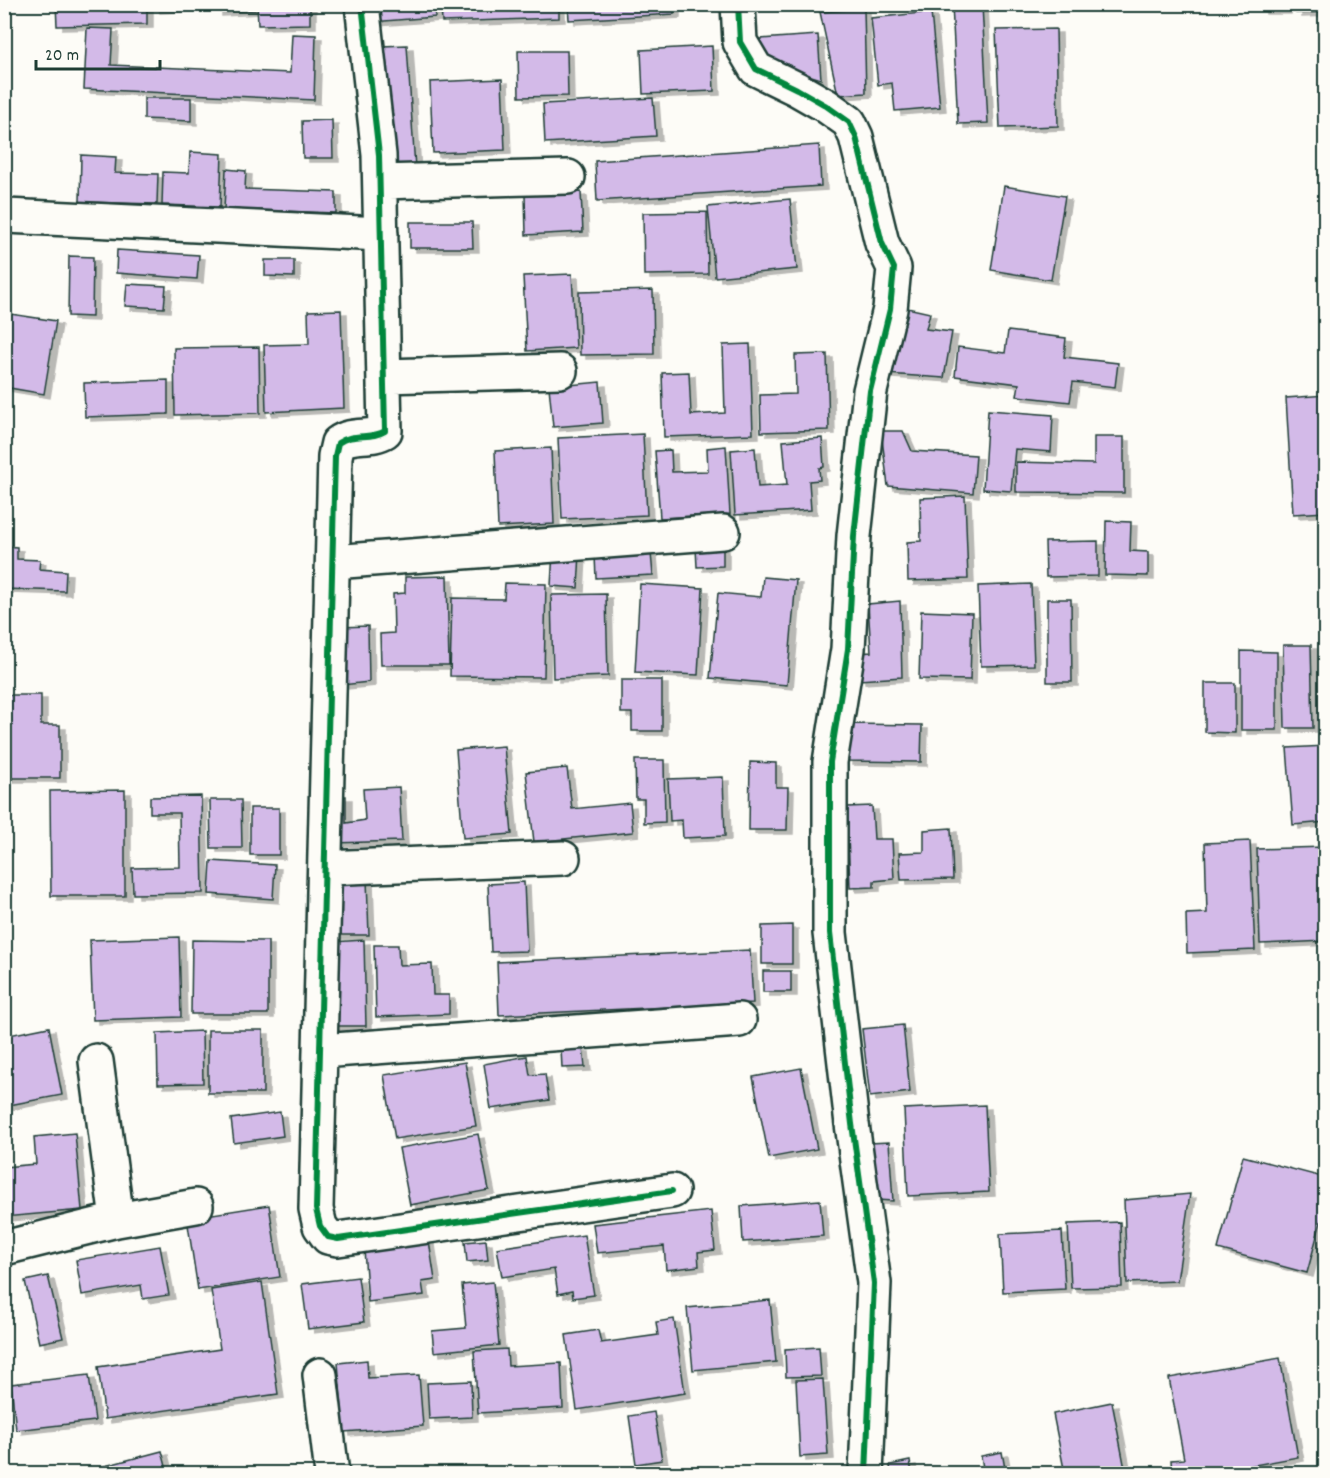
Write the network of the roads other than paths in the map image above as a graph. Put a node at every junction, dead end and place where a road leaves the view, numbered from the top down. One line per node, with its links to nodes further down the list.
1 (362, 4): 4 (street)
2 (738, 4): 22 (street)
3 (568, 177): 4 (street)
4 (380, 182): 6 (street)
5 (6, 216): 6 (street)
6 (381, 234): 8 (street)
7 (560, 371): 8 (street)
8 (384, 376): 10 (street)
9 (723, 532): 10 (street)
10 (333, 562): 12 (street)
11 (563, 858): 12 (street)
12 (325, 868): 14 (street)
13 (739, 1020): 14 (street)
14 (321, 1052): 16 (street)
15 (96, 1061): 18 (street)
16 (672, 1191)
17 (196, 1206): 18 (street)
18 (117, 1220): 19 (street)
19 (4, 1248)
20 (320, 1376): 21 (street)
21 (332, 1473)
22 (866, 1473)

